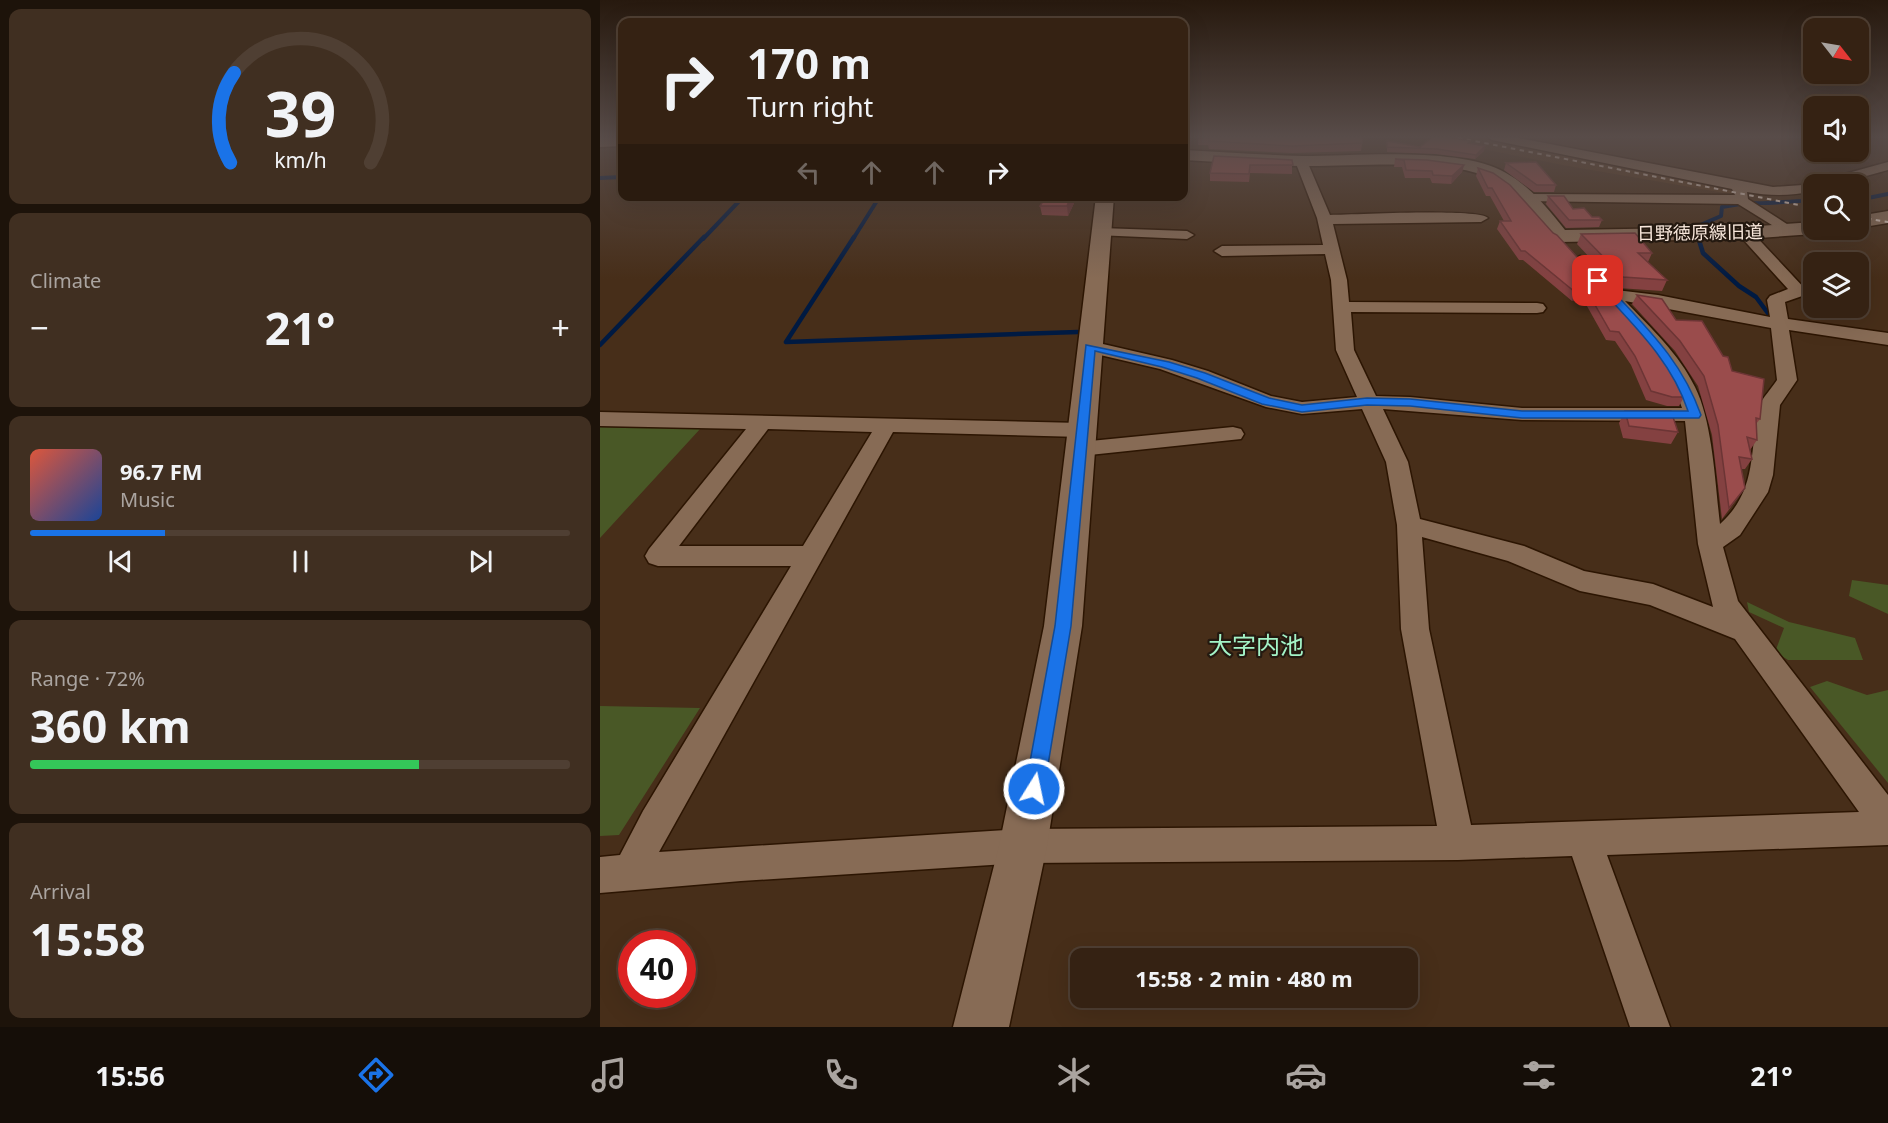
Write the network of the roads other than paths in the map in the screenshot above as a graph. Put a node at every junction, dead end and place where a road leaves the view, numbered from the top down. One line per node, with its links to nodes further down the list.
1 (1310, 184): 11 (street)
2 (1510, 184): 6 (street)
3 (1730, 184): 4 (street)
4 (1736, 185): 5 (street); 8 (street)
5 (1803, 189)
6 (1529, 198): 8 (street); 18 (street)
7 (1104, 201): 15 (street)
8 (1741, 201): 14 (street)
9 (1888, 217): 12 (street)
10 (1480, 218): 11 (street)
11 (1324, 220): 19 (street)
12 (1869, 220)
13 (1803, 229): 14 (street, 日野徳原線旧道)
14 (1788, 231): 16 (street, 日野徳原線旧道)
15 (1101, 232): 17 (street); 26 (street)
16 (1745, 233): 18 (street, 日野徳原線旧道); 24 (street)
17 (1187, 235)
18 (1559, 236): 21 (street)
19 (1332, 249): 20 (street); 22 (street)
20 (1222, 251)
21 (1612, 295): 24 (street); 28 (street)
22 (1342, 307): 23 (street); 27 (street)
23 (1537, 308)
24 (1778, 322): 25 (street); 35 (street)
25 (1888, 339)
26 (1090, 347): 27 (street); 33 (street)
27 (1367, 402): 28 (street); 34 (street)
28 (1695, 415): 35 (street)
29 (600, 419): 30 (street)
30 (762, 423): 31 (street); 36 (street)
31 (887, 425): 33 (street); 36 (street)
32 (1233, 434): 33 (street)
33 (1081, 440): 42 (street)
34 (1409, 525): 37 (street); 41 (street)
35 (1710, 544): 37 (street)
36 (811, 556): 43 (street)
37 (1743, 630): 38 (street)
38 (1888, 823)
39 (1888, 828): 40 (street)
40 (1583, 838): 41 (street); 45 (street)
41 (1458, 843): 42 (street)
42 (1023, 846): 43 (street); 44 (street)
43 (615, 873)
44 (981, 1027)
45 (1650, 1027)

